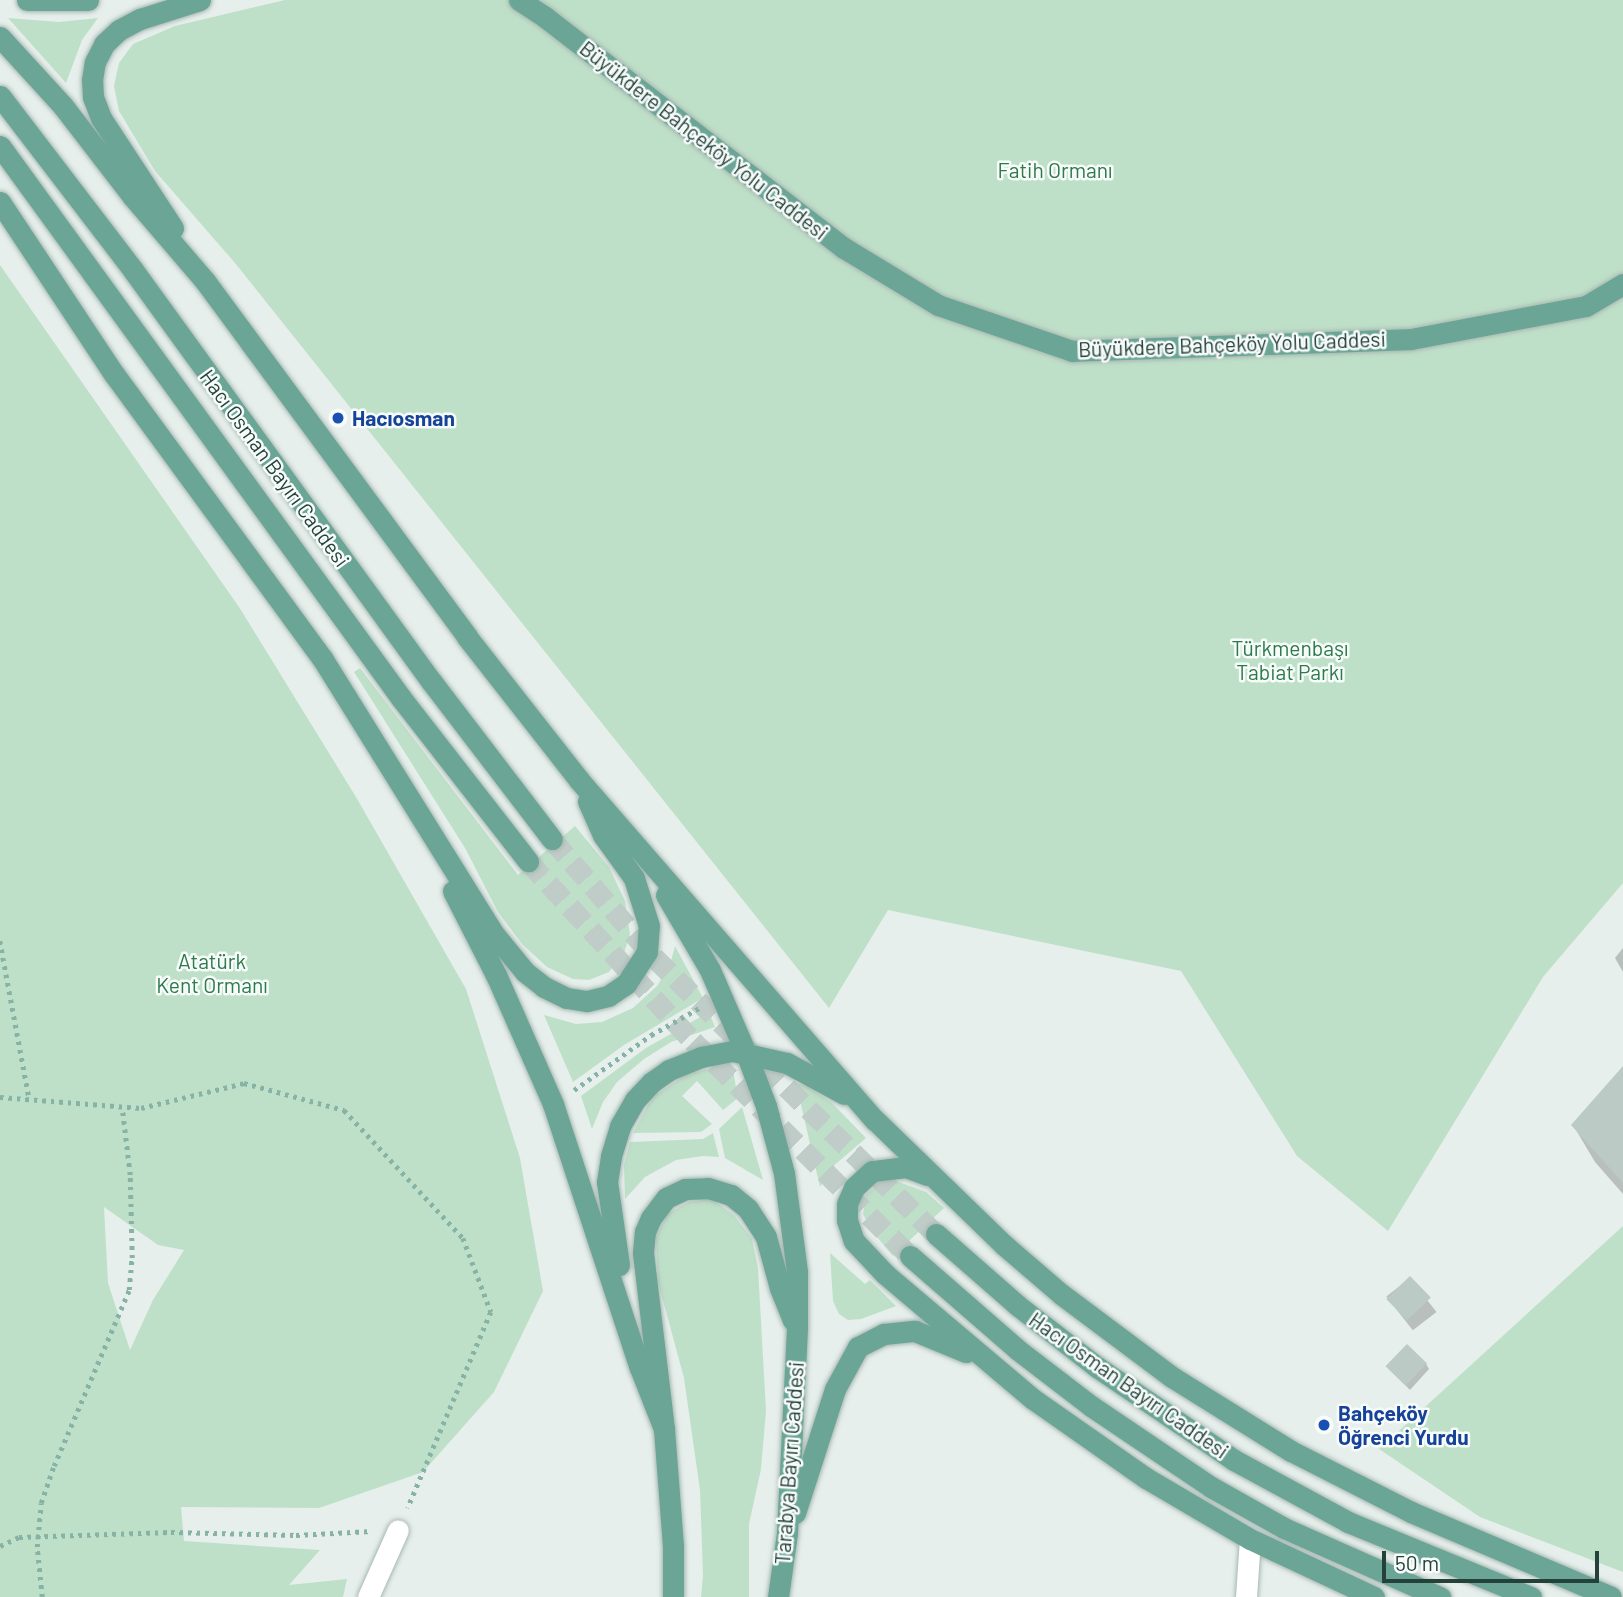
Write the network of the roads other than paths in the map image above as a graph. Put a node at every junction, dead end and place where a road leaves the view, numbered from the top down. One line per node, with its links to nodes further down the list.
1 (27, 0): 2 (main road)
2 (88, 0)
3 (200, 0): 9 (main road)
4 (519, 0): 10 (main road, Büyükdere Bahçeköy Yolu Caddesi)
5 (0, 37): 9 (main road)
6 (0, 96): 13 (main road, Hacı Osman Bayırı Caddesi)
7 (0, 146): 15 (main road, Hacı Osman Bayırı Caddesi)
8 (0, 202): 12 (main road)
9 (205, 281): 11 (main road)
10 (1623, 284)
11 (579, 780): 12 (main road); 14 (main road)
12 (431, 837): 21 (main road)
13 (552, 839)
14 (643, 854): 16 (main road, Tarabya Bayırı Caddesi); 17 (main road)
15 (528, 861)
16 (746, 1052): 17 (main road); 21 (main road); 22 (main road, Tarabya Bayırı Caddesi)
17 (875, 1120): 18 (main road)
18 (938, 1181): 23 (main road); 35 (main road)
19 (936, 1234): 34 (main road, Hacı Osman Bayırı Caddesi)
20 (910, 1256): 33 (main road, Hacı Osman Bayırı Caddesi)
21 (624, 1314): 24 (main road)
22 (797, 1328): 24 (main road); 26 (main road, Tarabya Bayırı Caddesi)
23 (984, 1360): 26 (main road); 27 (main road)
24 (664, 1429): 29 (main road)
25 (398, 1530): 28 (street)
26 (787, 1532): 30 (main road, Tarabya Bayırı Caddesi)
27 (1250, 1539): 31 (street); 32 (main road)
28 (368, 1597)
29 (673, 1597)
30 (778, 1597)
31 (1247, 1597)
32 (1374, 1597)
33 (1440, 1597)
34 (1531, 1597)
35 (1611, 1597)

